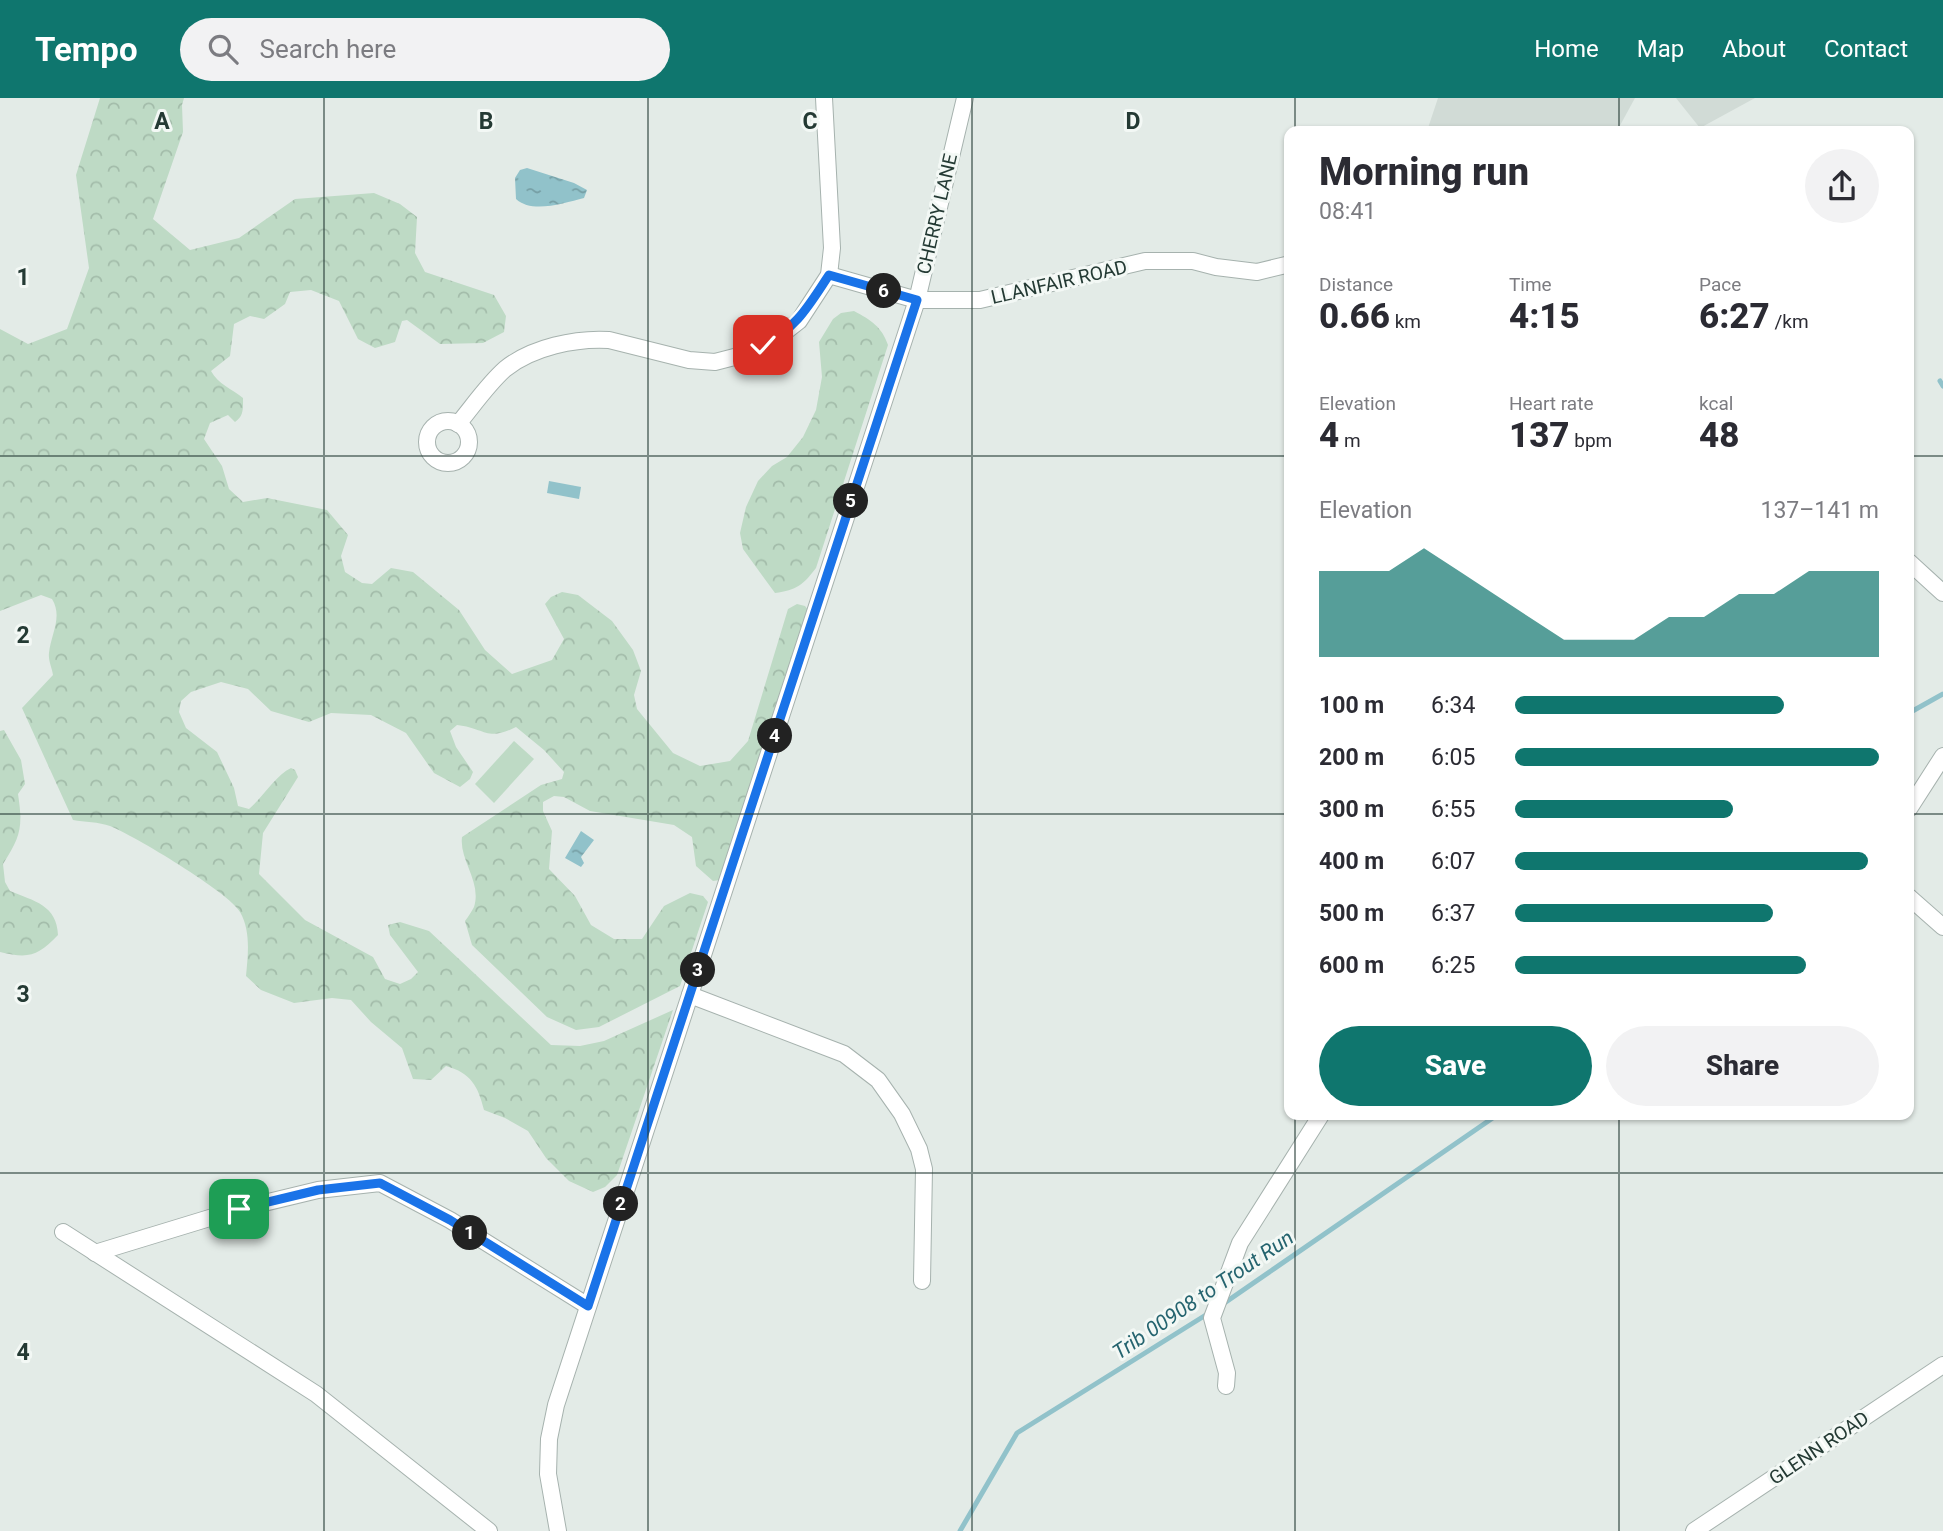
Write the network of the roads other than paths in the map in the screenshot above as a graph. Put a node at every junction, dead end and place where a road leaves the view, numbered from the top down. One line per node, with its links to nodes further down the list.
1 (824, 98): 4 (street)
2 (965, 98): 5 (street, CHERRY LANE)
3 (1284, 265): 5 (street, LLANFAIR ROAD)
4 (829, 275): 5 (street, LLANFAIR ROAD); 6 (street)
5 (917, 300): 13 (street, CHERRY LANE)
6 (458, 424)
7 (1914, 567): 8 (street)
8 (1943, 593)
9 (1943, 756): 10 (street)
10 (1914, 801)
11 (1914, 901): 12 (street)
12 (1943, 927)
13 (690, 995): 17 (street); 18 (street, CHERRY LANE)
14 (1318, 1120): 20 (street)
15 (63, 1232): 16 (street)
16 (95, 1253): 18 (street); 21 (street)
17 (922, 1281)
18 (588, 1306): 22 (street, CHERRY LANE)
19 (1943, 1365): 23 (street, GLENN ROAD)
20 (1226, 1386)
21 (489, 1531)
22 (558, 1531)
23 (1694, 1531)

